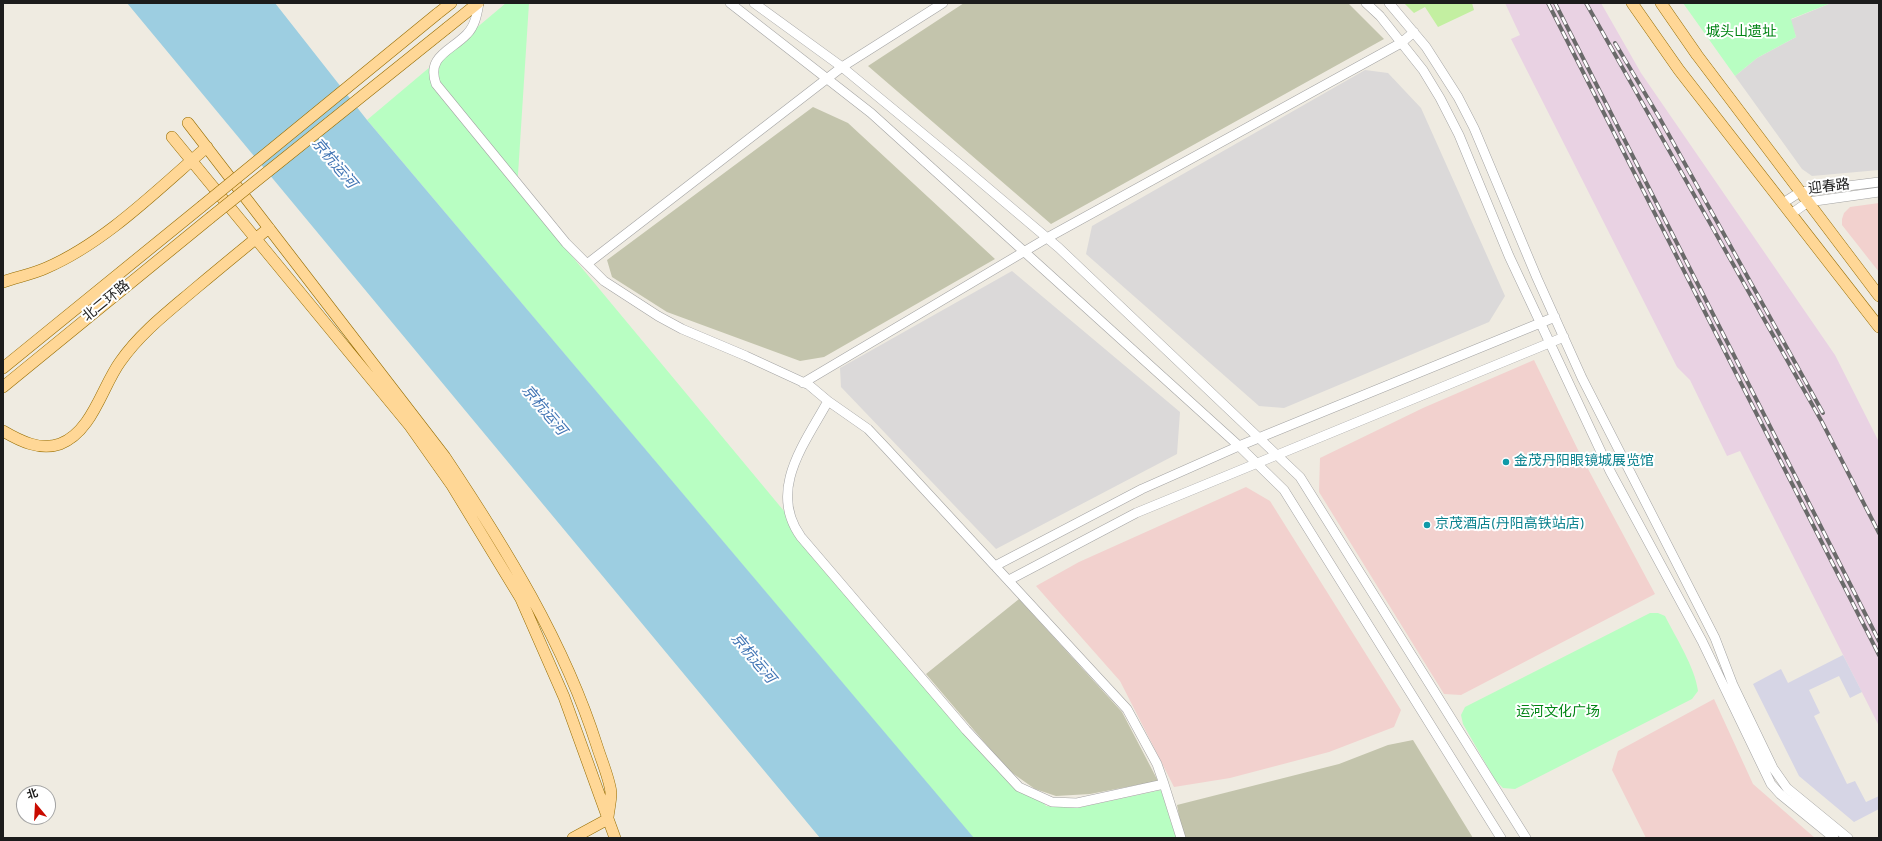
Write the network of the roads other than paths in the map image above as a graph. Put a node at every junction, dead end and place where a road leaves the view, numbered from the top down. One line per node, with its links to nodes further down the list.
1 (451, 3): 36 (main road, 北二环路, bridge)
2 (479, 3): 28 (street); 38 (main road, 北二环路, bridge)
3 (730, 3): 13 (street)
4 (754, 3): 12 (street)
5 (943, 3): 12 (street)
6 (1366, 3): 11 (street)
7 (1389, 3): 10 (street)
8 (1632, 3): 22 (main road)
9 (1661, 3): 19 (main road)
10 (1414, 32): 11 (street); 31 (street)
11 (1401, 43): 25 (street); 32 (street)
12 (842, 67): 13 (street); 25 (street)
13 (828, 80): 27 (street); 28 (street)
14 (188, 123): 16 (main road)
15 (172, 137): 17 (main road)
16 (207, 147): 17 (main road); 24 (main road)
17 (191, 160): 26 (main road); 29 (main road)
18 (1879, 182): 19 (street, 迎春路)
19 (1800, 192): 21 (main road); 22 (street, 迎春路)
20 (1879, 192): 21 (street, 迎春路)
21 (1808, 202): 23 (street, 迎春路); 30 (main road)
22 (1783, 203): 23 (main road)
23 (1791, 214): 33 (main road)
24 (268, 228): 26 (main road); 51 (main road)
25 (1047, 238): 27 (street); 43 (street)
26 (256, 239): 44 (main road); 51 (main road)
27 (1024, 252): 37 (street); 45 (street)
28 (587, 264): 37 (street)
29 (3, 282)
30 (1879, 296)
31 (1555, 317): 32 (street); 34 (street)
32 (1541, 323): 35 (street); 43 (street)
33 (1879, 327)
34 (1564, 337): 35 (street); 58 (street)
35 (1550, 342): 46 (street); 57 (street)
36 (3, 368)
37 (802, 383): 40 (street)
38 (6, 384): 39 (main road)
39 (3, 393)
40 (828, 401): 48 (street); 50 (street)
41 (3, 421): 44 (main road)
42 (3, 431): 44 (main road)
43 (1258, 438): 45 (street); 46 (street)
44 (20, 441)
45 (1239, 446): 47 (street); 48 (street)
46 (1276, 454): 47 (street); 56 (street)
47 (1256, 463): 49 (street); 55 (street)
48 (995, 566): 49 (street)
49 (1009, 580): 50 (street)
50 (1164, 784): 54 (street)
51 (608, 819): 52 (main road); 53 (main road)
52 (573, 838)
53 (615, 838)
54 (1180, 838)
55 (1501, 838)
56 (1526, 838)
57 (1834, 838)
58 (1848, 838)

